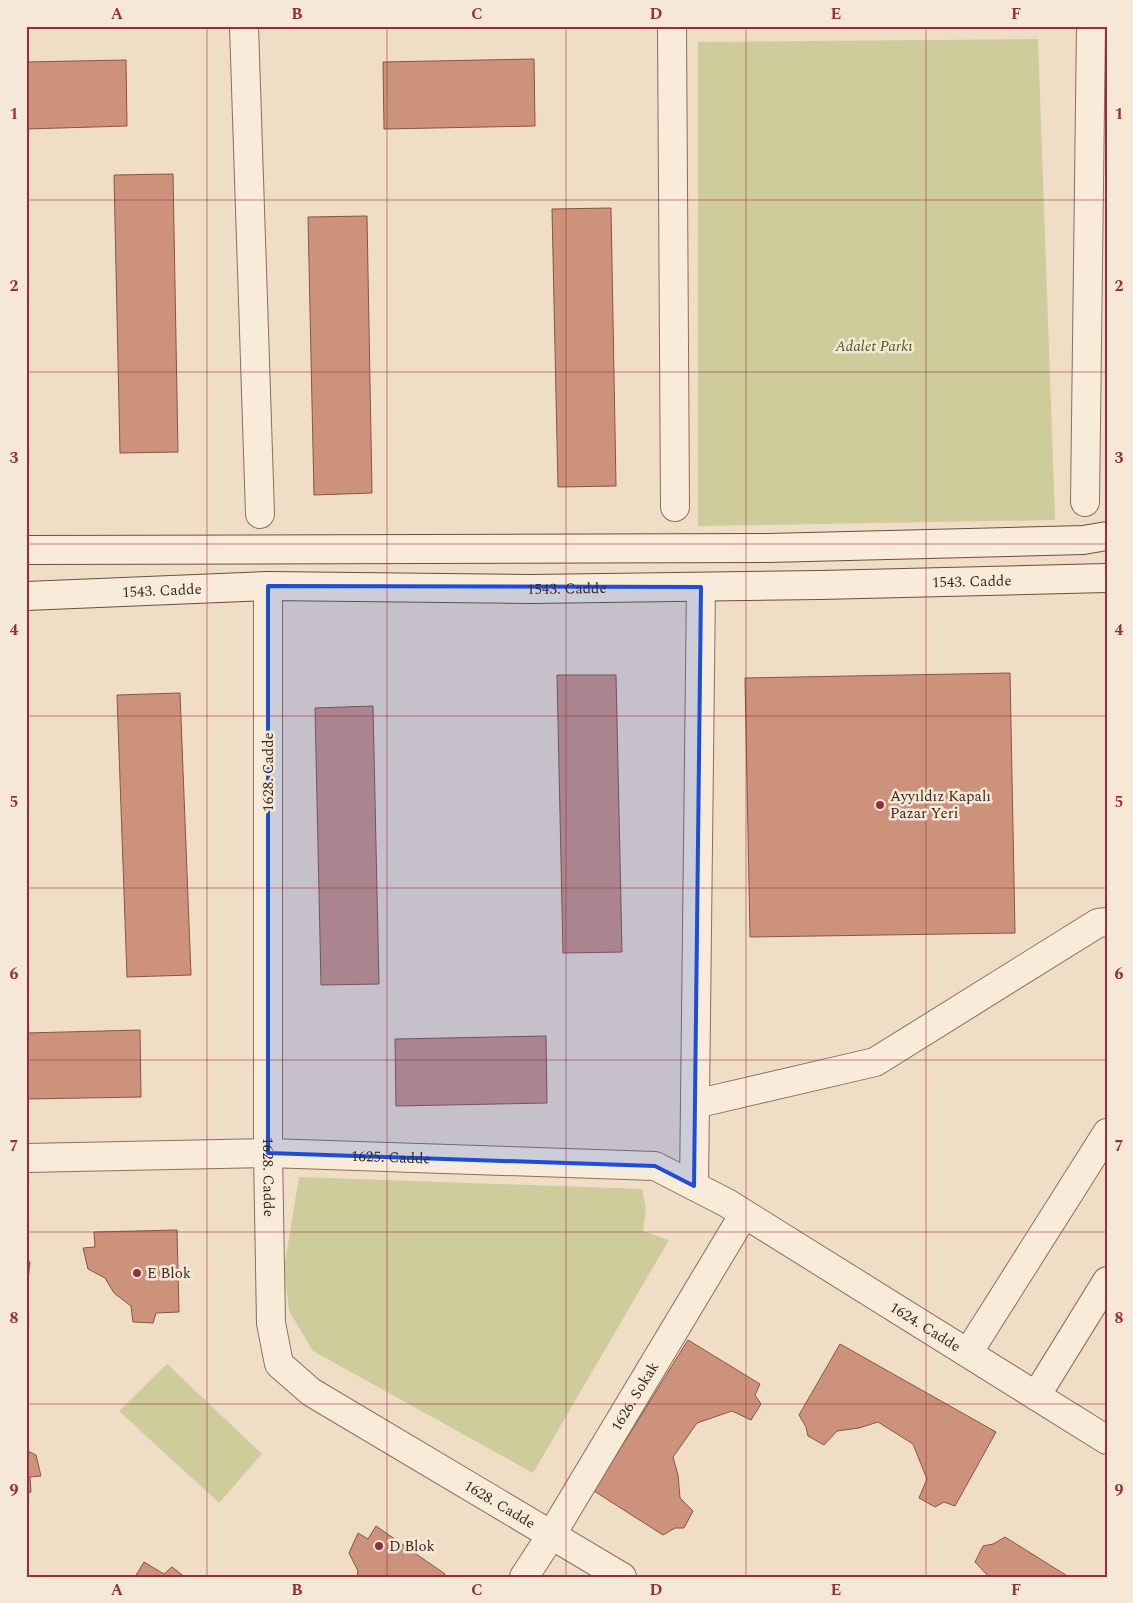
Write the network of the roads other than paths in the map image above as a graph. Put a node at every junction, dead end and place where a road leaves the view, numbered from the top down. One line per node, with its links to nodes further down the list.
1 (244, 26): 6 (street)
2 (672, 26): 5 (street)
3 (1091, 26): 4 (street)
4 (1085, 502)
5 (675, 507)
6 (260, 514)
7 (1107, 536): 8 (street)
8 (26, 550)
9 (1107, 578): 11 (street, 1543. Cadde)
10 (268, 586): 11 (street, 1543. Cadde); 12 (street, 1543. Cadde); 16 (street, 1628. Cadde)
11 (701, 587): 14 (street)
12 (26, 596)
13 (1107, 922): 14 (street)
14 (695, 1104): 18 (street)
15 (1107, 1133): 21 (street)
16 (268, 1153): 17 (street, 1625. Cadde); 18 (street, 1625. Cadde); 24 (street, 1628. Cadde)
17 (26, 1158)
18 (694, 1186): 19 (street, 1625. Cadde)
19 (744, 1214): 21 (street, 1624. Cadde); 24 (street, 1626. Sokak)
20 (1107, 1282): 22 (street)
21 (968, 1353): 22 (street, 1624. Cadde)
22 (1036, 1396): 23 (street, 1624. Cadde)
23 (1107, 1440)
24 (552, 1534): 25 (street, 1626. Sokak); 26 (street, 1628. Cadde)
25 (524, 1577)
26 (622, 1577)

